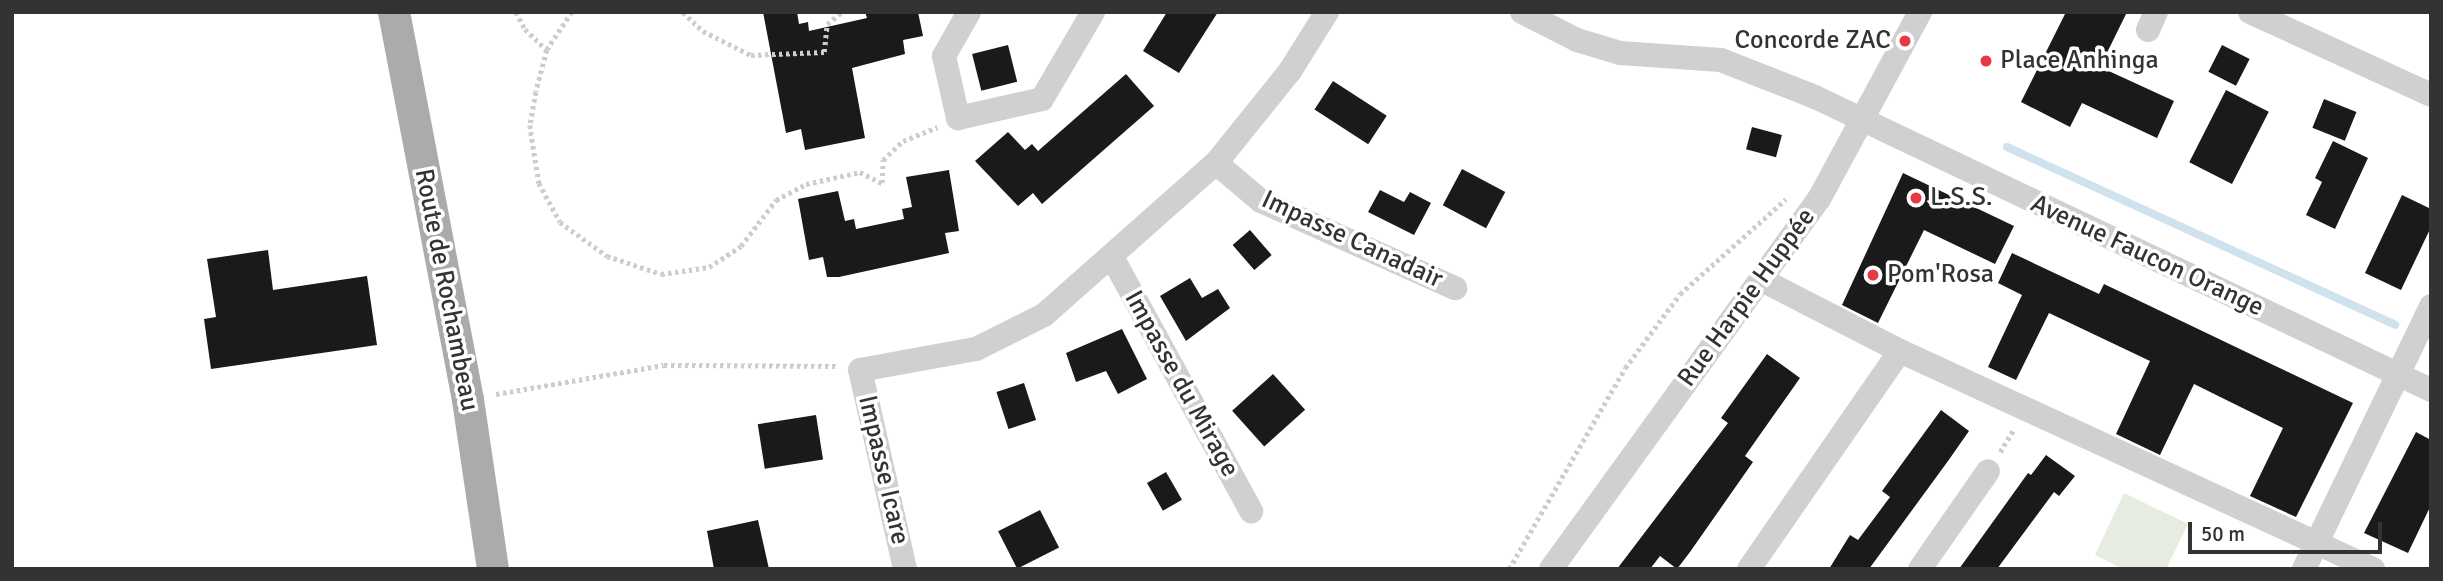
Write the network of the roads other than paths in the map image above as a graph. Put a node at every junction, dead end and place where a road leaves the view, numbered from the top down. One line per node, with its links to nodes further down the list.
1 (394, 12): 21 (main road, Route de Rochambeau)
2 (969, 12): 3 (street)
3 (1093, 12)
4 (1327, 12): 10 (street)
5 (1522, 12): 9 (street, Avenue Faucon Orange)
6 (1920, 12): 9 (street, Rue Harpie Huppée)
7 (2250, 12): 8 (street)
8 (2431, 95)
9 (1863, 121): 12 (street, Rue Harpie Huppée); 16 (street, Avenue Faucon Orange)
10 (1216, 163): 11 (street); 13 (street, Impasse Canadair)
11 (1112, 257): 19 (street, Impasse du Mirage); 22 (street, Impasse Icare)
12 (1762, 280): 15 (street); 23 (street, Rue Harpie Huppée)
13 (1455, 288)
14 (2431, 306): 16 (street)
15 (1900, 351): 20 (street); 24 (street)
16 (2397, 373): 17 (street, Avenue Faucon Orange); 20 (street)
17 (2431, 390)
18 (1988, 471): 25 (street)
19 (1251, 511)
20 (2318, 543): 26 (street); 27 (street)
21 (494, 569)
22 (905, 569)
23 (1551, 569)
24 (1749, 569)
25 (1920, 569)
26 (2304, 569)
27 (2373, 569)

